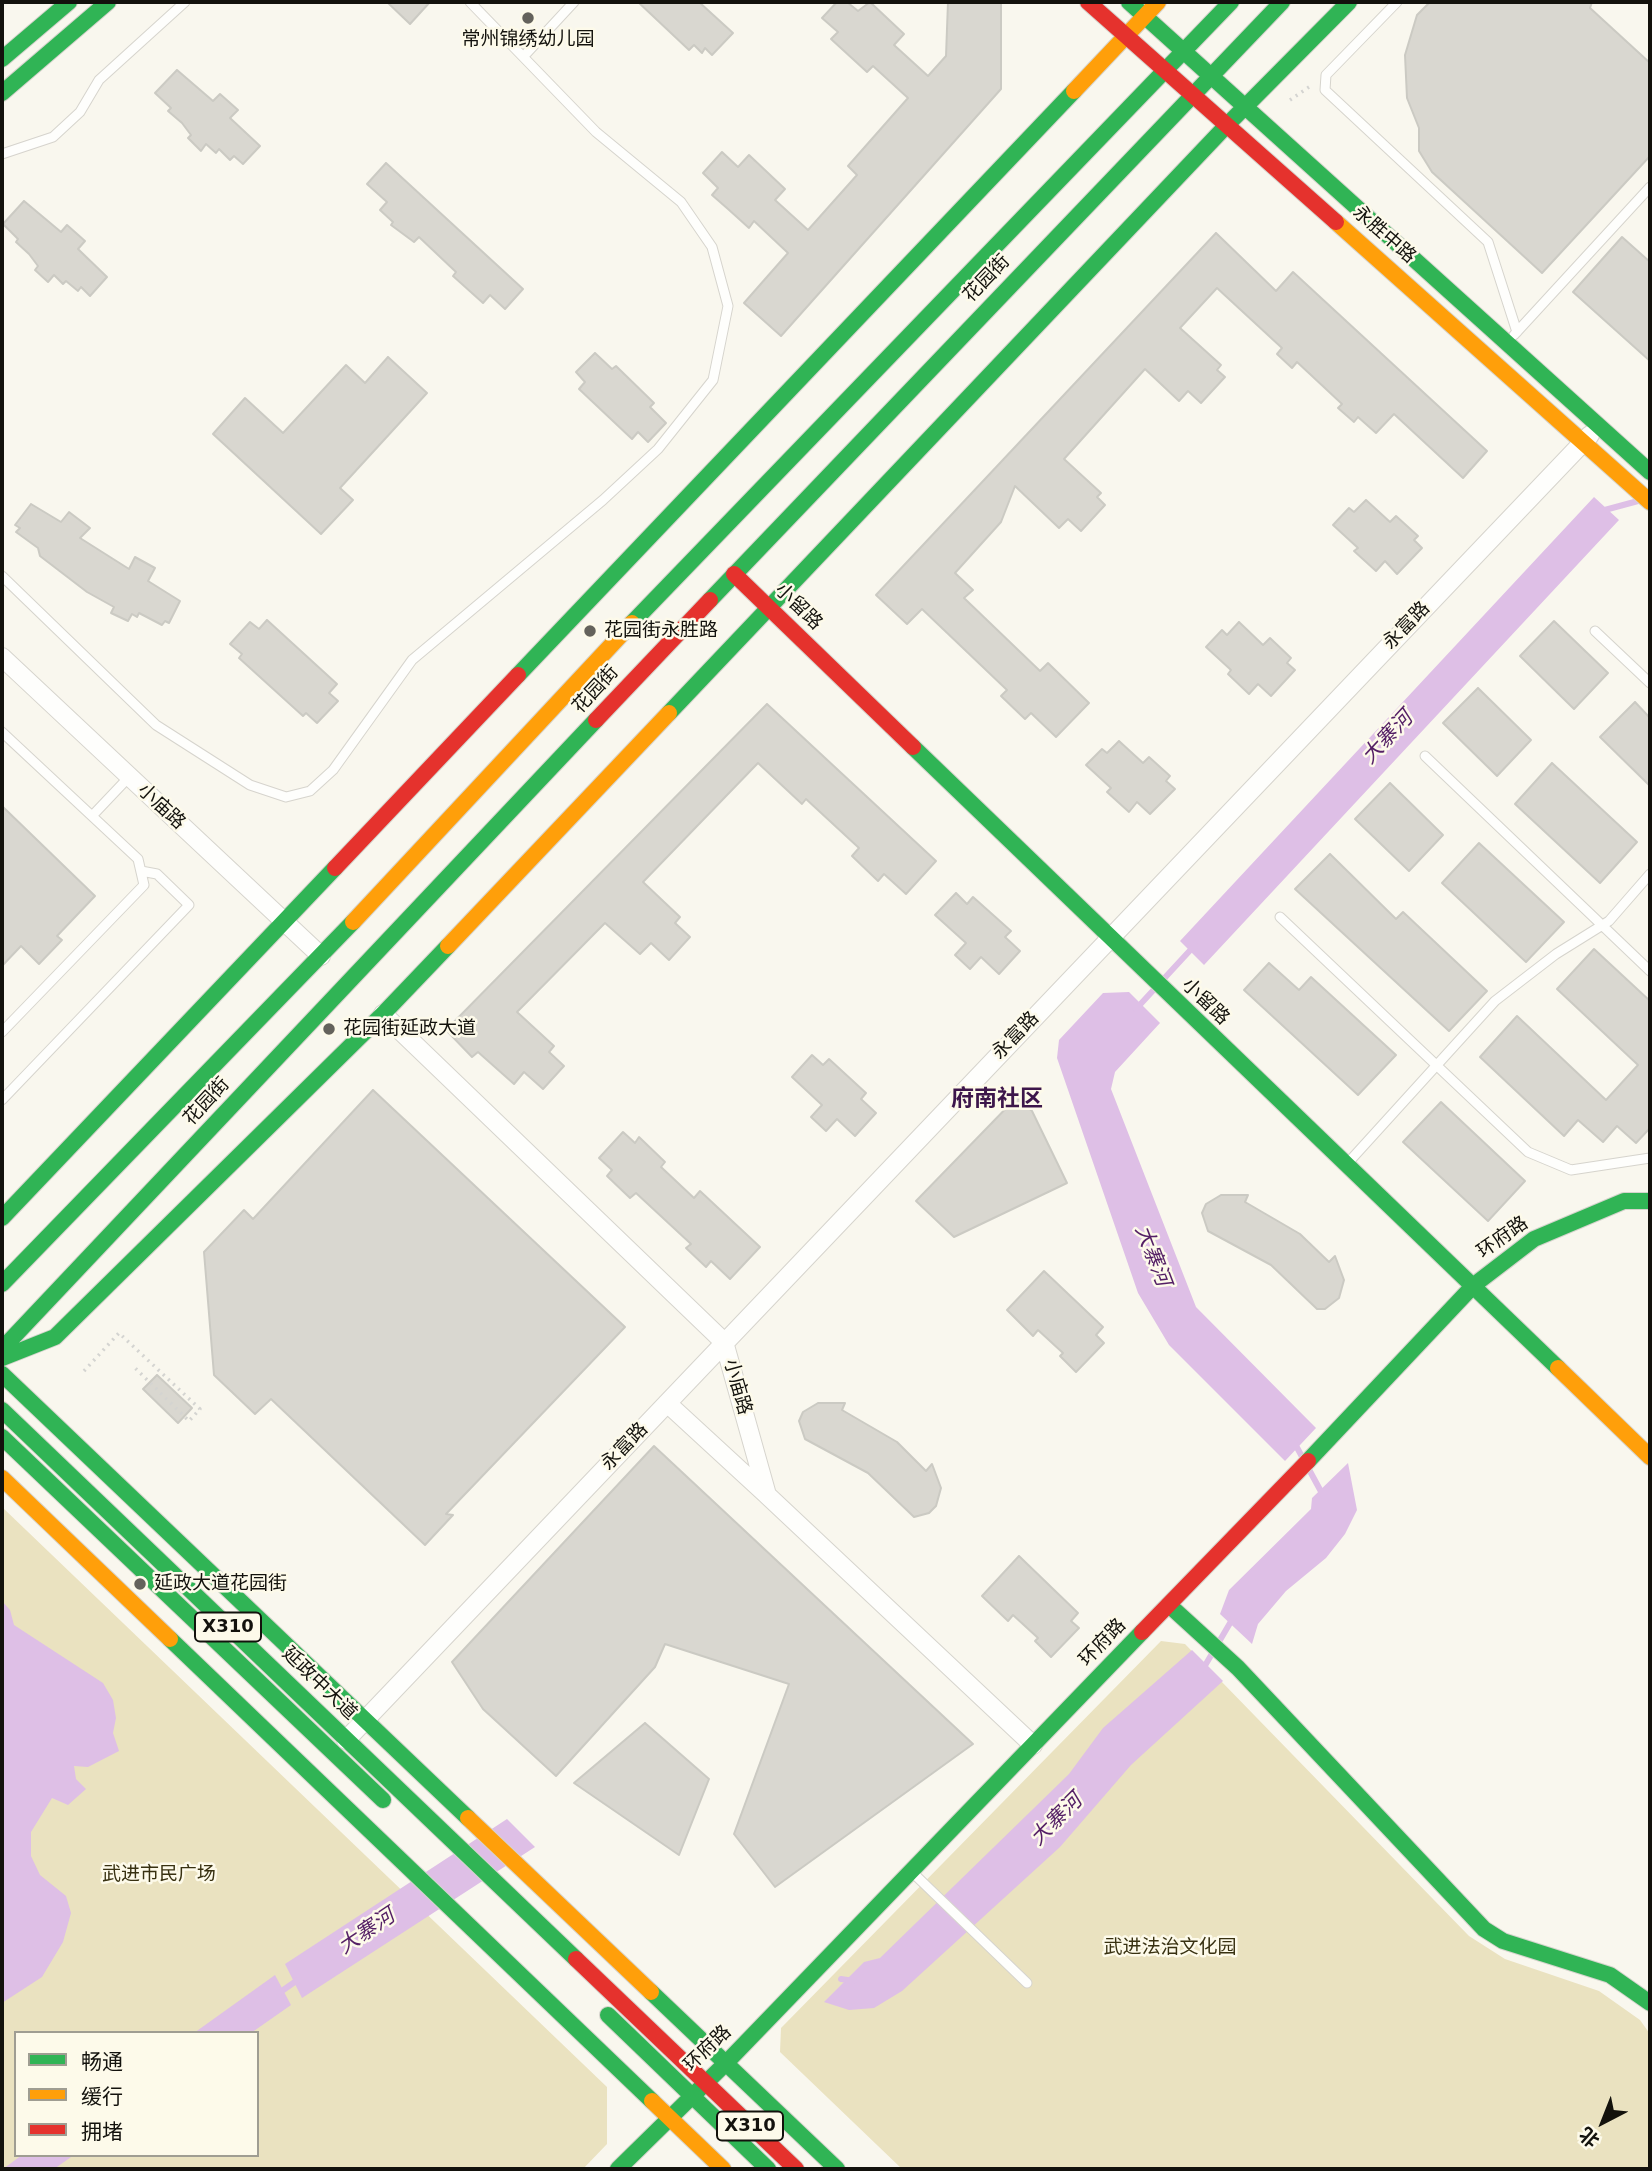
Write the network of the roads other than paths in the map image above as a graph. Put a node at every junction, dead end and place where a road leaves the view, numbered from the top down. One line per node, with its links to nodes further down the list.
1 (69, 2): 17 (street)
2 (108, 2): 20 (street)
3 (185, 2): 24 (lane)
4 (470, 2): 16 (lane)
5 (574, 2): 16 (lane)
6 (1088, 2): 14 (street, 永胜中路)
7 (1129, 2): 13 (street, 永胜中路)
8 (1158, 2): 13 (street)
9 (1230, 2): 15 (street, 花园街)
10 (1282, 2): 19 (street, 花园街)
11 (1349, 2): 22 (street)
12 (1397, 2): 26 (lane)
13 (1145, 16): 14 (street); 15 (street, 永胜中路)
14 (1126, 35): 18 (street, 永胜中路); 44 (street)
15 (1185, 50): 18 (street, 花园街); 19 (street, 永胜中路)
16 (524, 56): 32 (lane)
17 (2, 59)
18 (1165, 70): 21 (street, 永胜中路); 47 (street, 花园街)
19 (1213, 74): 21 (street, 花园街); 22 (street, 永胜中路)
20 (2, 93)
21 (1194, 93): 23 (street, 永胜中路); 31 (street, 花园街)
22 (1247, 106): 23 (street); 26 (street, 永胜中路)
23 (1227, 125): 28 (street, 永胜中路); 33 (street)
24 (2, 154)
25 (1650, 187): 26 (lane)
26 (1512, 337): 27 (street, 永胜中路)
27 (1600, 426): 28 (street, 永富路); 29 (street, 永胜中路)
28 (1585, 441): 30 (street, 永胜中路); 46 (street, 永富路)
29 (1650, 472)
30 (1650, 502)
31 (734, 574): 33 (street, 小留路); 60 (street, 花园街)
32 (2, 576)
33 (769, 609): 46 (street, 小留路); 49 (street)
34 (1595, 631): 36 (lane)
35 (2, 657): 39 (street, 小庙路)
36 (1650, 683)
37 (2, 732): 40 (lane)
38 (1424, 756): 45 (lane)
39 (130, 777): 40 (lane); 44 (street, 小庙路)
40 (92, 816): 41 (lane)
41 (141, 871): 50 (lane); 52 (lane)
42 (1650, 874): 45 (lane)
43 (1280, 917): 51 (lane)
44 (282, 920): 47 (street, 小庙路); 56 (street)
45 (1602, 925): 48 (lane); 51 (lane)
46 (1109, 938): 54 (street, 小留路); 59 (street, 永富路)
47 (321, 956): 57 (street, 花园街)
48 (1650, 971)
49 (383, 1014): 59 (street, 小庙路); 61 (street)
50 (2, 1032)
51 (1437, 1065): 53 (lane); 54 (lane)
52 (2, 1100)
53 (1650, 1158)
54 (1345, 1166): 58 (street, 小留路)
55 (1650, 1201): 58 (street, 环府路)
56 (2, 1218)
57 (2, 1284)
58 (1471, 1288): 66 (street, 小留路); 69 (street, 环府路)
59 (724, 1342): 63 (street, 永富路); 68 (street, 小庙路)
60 (2, 1349)
61 (2, 1358)
62 (2, 1374): 70 (street)
63 (667, 1403): 68 (street); 70 (street, 永富路)
64 (2, 1410): 71 (street, 延政中大道 / X310)
65 (2, 1437): 73 (street, 延政中大道 / X310)
66 (1650, 1457)
67 (2, 1478): 81 (street)
68 (767, 1495): 72 (street)
69 (1169, 1605): 72 (street, 环府路); 77 (street)
70 (365, 1719): 71 (street, 永富路); 78 (street)
71 (346, 1740): 79 (street, 延政中大道 / X310)
72 (1033, 1745): 74 (street, 环府路)
73 (398, 1815)
74 (911, 1871): 75 (lane); 78 (street, 环府路)
75 (1027, 1983)
76 (592, 2000): 80 (street, X310)
77 (1650, 2003)
78 (726, 2063): 79 (street, 环府路); 86 (street)
79 (705, 2082): 80 (street, 环府路); 85 (street, X310)
80 (691, 2095): 81 (street, 环府路); 84 (street, X310)
81 (668, 2117): 82 (street, 环府路); 83 (street)
82 (618, 2169)
83 (723, 2169)
84 (768, 2169)
85 (796, 2169)
86 (837, 2169)

